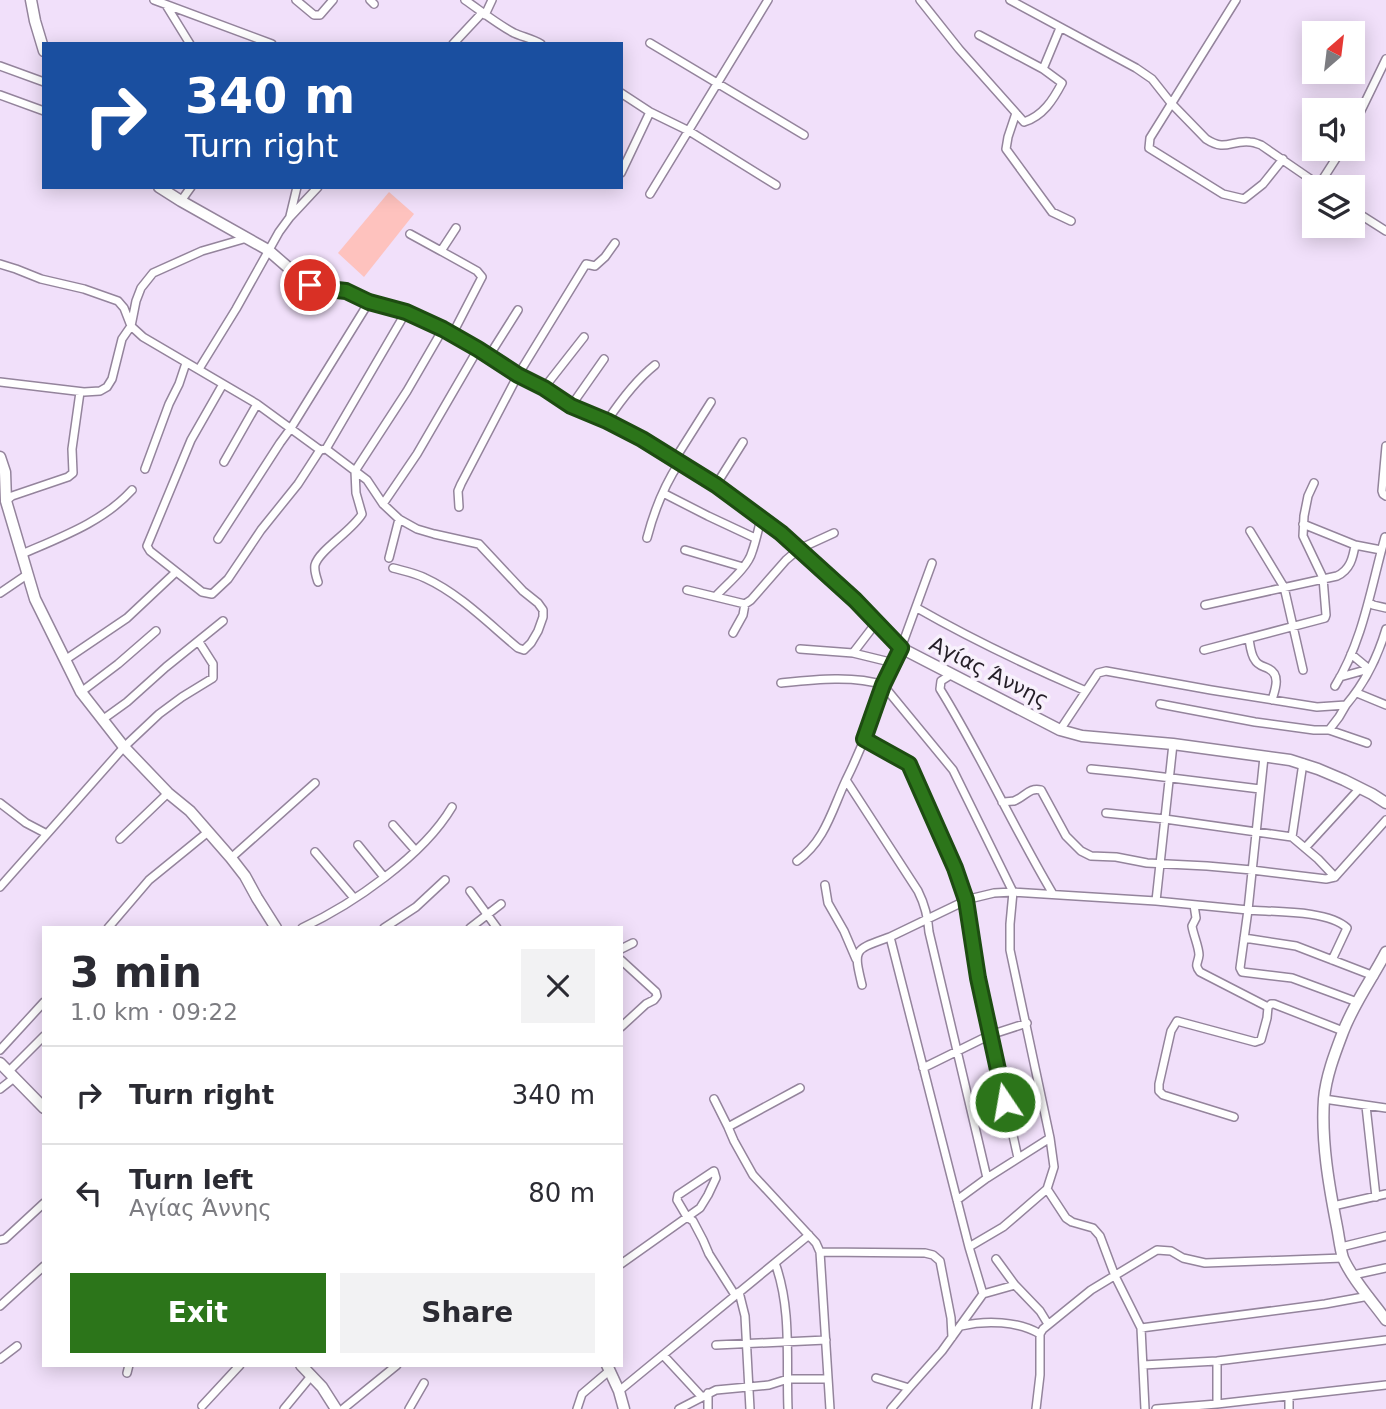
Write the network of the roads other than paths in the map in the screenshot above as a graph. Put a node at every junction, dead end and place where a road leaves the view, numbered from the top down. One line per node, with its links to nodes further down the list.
1 (31, 0): 20 (street)
2 (154, 0): 11 (street)
3 (296, 0): 4 (street)
4 (333, 0)
5 (466, 0): 12 (street)
6 (492, 0): 12 (street)
7 (768, 0): 25 (street)
8 (920, 0): 32 (street)
9 (1010, 0): 13 (street)
10 (1236, 0): 29 (street)
11 (166, 4): 15 (street); 16 (street)
12 (484, 14): 17 (street); 18 (street)
13 (1060, 28): 23 (street); 29 (street)
14 (979, 35): 23 (street)
15 (189, 42)
16 (267, 42)
17 (455, 42)
18 (538, 42)
19 (650, 43): 25 (street)
20 (42, 44)
21 (1386, 59): 28 (street)
22 (0, 66): 24 (street)
23 (1043, 69): 32 (street)
24 (42, 81)
25 (718, 84): 33 (street); 34 (street)
26 (623, 94): 31 (street)
27 (0, 95): 30 (street)
28 (1365, 102)
29 (1171, 103): 35 (street); 35 (street)
30 (42, 110)
31 (650, 112): 33 (street); 36 (street)
32 (1016, 113): 47 (street)
33 (689, 131): 38 (street); 43 (street)
34 (804, 135)
35 (1283, 159): 37 (street)
36 (623, 169)
37 (1304, 175)
38 (776, 186)
39 (162, 189): 44 (street, Αγίας Άννης)
40 (190, 189): 44 (street)
41 (297, 189): 45 (street)
42 (316, 189): 45 (street)
43 (650, 194)
44 (181, 201): 51 (street, Αγίας Άννης)
45 (290, 217): 53 (street)
46 (1365, 218): 49 (street)
47 (1071, 221)
48 (456, 228): 54 (street)
49 (1386, 231)
50 (410, 234): 54 (street)
51 (248, 238): 53 (street, Αγίας Άννης); 59 (street)
52 (615, 243): 68 (street)
53 (268, 250): 56 (street, Αγίας Άννης); 67 (street)
54 (441, 251): 60 (street)
55 (0, 264): 59 (street)
56 (369, 302): 58 (street, Αγίας Άννης); 77 (street)
57 (518, 310): 63 (street)
58 (406, 312): 60 (street, Αγίας Άννης); 80 (street)
59 (131, 326): 65 (street); 72 (street)
60 (447, 332): 62 (street, Αγίας Άννης); 85 (street)
61 (584, 337): 71 (street)
62 (478, 349): 63 (street, Αγίας Άννης); 92 (street)
63 (489, 356): 68 (street, Αγίας Άννης)
64 (604, 359): 75 (street)
65 (186, 363): 67 (street); 84 (street)
66 (655, 365): 76 (street)
67 (199, 369): 70 (street)
68 (518, 375): 71 (street, Αγίας Άννης); 93 (street)
69 (0, 382): 72 (street)
70 (223, 384): 74 (street); 112 (street)
71 (544, 388): 75 (street, Αγίας Άννης)
72 (79, 392): 91 (street)
73 (711, 402): 82 (street)
74 (257, 404): 77 (street); 83 (street)
75 (571, 406): 76 (street, Αγίας Άννης)
76 (607, 421): 82 (street, Αγίας Άννης)
77 (291, 428): 80 (street); 102 (street)
78 (743, 442): 87 (street)
79 (1386, 446): 90 (street)
80 (323, 449): 85 (street); 112 (street)
81 (0, 457): 91 (street)
82 (677, 461): 87 (street, Αγίας Άννης); 89 (street)
83 (223, 462)
84 (145, 469)
85 (355, 471): 92 (street); 115 (street)
86 (1314, 483): 96 (street)
87 (716, 485): 95 (street, Αγίας Άννης)
88 (132, 490): 107 (street)
89 (663, 493): 100 (street); 101 (street)
90 (1386, 496)
91 (6, 501): 107 (street)
92 (383, 504): 94 (street)
93 (460, 508)
94 (399, 519): 108 (street); 111 (street)
95 (761, 519): 101 (street); 104 (street, Αγίας Άννης)
96 (1303, 524): 103 (street); 114 (street)
97 (1250, 531): 116 (street)
98 (834, 533): 104 (street)
99 (1385, 537): 106 (street)
100 (647, 538)
101 (755, 538): 110 (street)
102 (218, 540)
103 (1355, 545): 106 (street); 114 (street)
104 (799, 549): 121 (street); 126 (street, Αγίας Άννης)
105 (685, 550): 110 (street)
106 (1381, 550): 120 (street)
107 (22, 554): 113 (street)
108 (389, 558)
109 (932, 563): 123 (street)
110 (743, 567): 119 (street)
111 (393, 568)
112 (176, 572): 138 (street)
113 (28, 574): 118 (street); 138 (street)
114 (1323, 578): 116 (street); 127 (street)
115 (318, 582)
116 (1284, 587): 122 (street); 127 (street)
117 (687, 590): 119 (street)
118 (0, 593)
119 (716, 596): 121 (street)
120 (1369, 601): 124 (street); 137 (street)
121 (745, 604): 130 (street)
122 (1205, 604)
123 (917, 608): 133 (street); 147 (street)
124 (1386, 608)
125 (223, 621): 132 (street)
126 (876, 622): 133 (street, Αγίας Άννης); 136 (street)
127 (1293, 625): 131 (street); 141 (street)
128 (1386, 629): 140 (street)
129 (156, 631): 148 (street)
130 (733, 633)
131 (1249, 639): 135 (street); 150 (street)
132 (199, 642): 154 (street); 160 (street)
133 (901, 648): 139 (street); 142 (street, Αγίας Άννης)
134 (800, 649): 136 (street)
135 (1204, 650)
136 (853, 653): 139 (street)
137 (1351, 654): 140 (street); 143 (street)
138 (65, 660): 148 (street)
139 (894, 663): 145 (street)
140 (1369, 669): 143 (street); 149 (street)
141 (1303, 670)
142 (952, 674): 155 (street, Αγίας Άννης); 171 (street)
143 (1340, 677): 146 (street)
144 (780, 684): 145 (street)
145 (883, 685): 157 (street); 197 (street)
146 (1335, 686)
147 (1086, 691): 150 (street); 155 (street)
148 (81, 692): 154 (street)
149 (1357, 693): 152 (street); 153 (street)
150 (1272, 700): 152 (street)
151 (1160, 704): 156 (street)
152 (1346, 705): 156 (street)
153 (1386, 705)
154 (102, 720): 160 (street)
155 (1060, 730): 159 (street, Αγίας Άννης)
156 (1329, 730): 158 (street)
157 (864, 739): 165 (street); 200 (street)
158 (1367, 743)
159 (1173, 744): 161 (street, Αγίας Άννης); 164 (street)
160 (124, 747): 169 (street); 180 (street)
161 (1264, 757): 162 (street, Αγίας Άννης); 168 (street)
162 (1303, 763): 167 (street, Αγίας Άννης); 181 (street)
163 (1091, 769): 164 (street)
164 (1169, 778): 168 (street); 175 (street)
165 (846, 780): 188 (street); 206 (street)
166 (315, 783): 187 (street)
167 (1360, 788): 170 (street, Αγίας Άννης); 184 (street)
168 (1260, 789): 179 (street)
169 (168, 793): 178 (street); 182 (street)
170 (1385, 799)
171 (1002, 802): 189 (street); 198 (street)
172 (0, 803): 180 (street)
173 (452, 807): 185 (street)
174 (1106, 813): 175 (street)
175 (1164, 819): 179 (street); 189 (street)
176 (1386, 820): 192 (street)
177 (393, 825): 185 (street)
178 (208, 832): 187 (street); 207 (street)
179 (1256, 833): 181 (street); 190 (street)
180 (47, 834): 195 (street)
181 (1292, 837): 184 (street)
182 (120, 839)
183 (358, 845): 191 (street)
184 (1305, 848): 192 (street)
185 (415, 850): 191 (street)
186 (315, 852): 199 (street)
187 (231, 858): 208 (street)
188 (797, 861)
189 (1160, 863): 190 (street); 201 (street)
190 (1252, 870): 192 (street); 204 (street)
191 (384, 877): 199 (street)
192 (1335, 877)
193 (445, 880): 210 (street)
194 (825, 885): 218 (street)
195 (0, 887)
196 (470, 891): 205 (street)
197 (1013, 892): 198 (street); 200 (street); 226 (street)
198 (1053, 894): 201 (street)
199 (354, 898): 209 (street)
200 (966, 900): 206 (street); 229 (street)
201 (1156, 901): 203 (street)
202 (501, 904): 205 (street)
203 (1194, 905): 204 (street); 225 (street)
204 (1248, 910): 214 (street); 219 (street)
205 (487, 914): 211 (street); 212 (street)
206 (929, 918): 213 (street); 232 (street)
207 (110, 926)
208 (275, 926)
209 (306, 926)
210 (387, 926)
211 (472, 926)
212 (496, 926)
213 (890, 937): 218 (street); 233 (street)
214 (1244, 938): 219 (street); 223 (street)
215 (633, 943): 216 (street)
216 (623, 948)
217 (1386, 952): 221 (street)
218 (856, 959): 222 (street)
219 (1332, 960): 221 (street)
220 (623, 962): 227 (street)
221 (1374, 976): 223 (street)
222 (862, 985)
223 (1357, 1002): 228 (street)
224 (42, 1004): 231 (street)
225 (1268, 1007): 228 (street); 242 (street)
226 (1027, 1023): 229 (street); 244 (street)
227 (623, 1025)
228 (1343, 1031): 238 (street)
229 (990, 1034): 232 (street); 245 (street)
230 (42, 1039): 234 (street)
231 (0, 1050)
232 (958, 1052): 233 (street); 246 (street)
233 (923, 1068): 250 (street)
234 (7, 1071): 236 (street); 239 (street)
235 (800, 1088): 243 (street)
236 (0, 1089)
237 (714, 1099): 243 (street)
238 (1324, 1099): 240 (street); 252 (street)
239 (42, 1106)
240 (1366, 1106): 241 (street); 249 (street)
241 (1386, 1108)
242 (1234, 1116)
243 (728, 1127): 254 (street)
244 (1050, 1138): 245 (street); 247 (street)
245 (1018, 1158): 246 (street)
246 (987, 1178): 250 (street)
247 (1047, 1189): 257 (street); 266 (street)
248 (1386, 1194): 249 (street)
249 (1376, 1196): 252 (street)
250 (957, 1200): 257 (street)
251 (42, 1205): 256 (street)
252 (1333, 1206): 259 (street)
253 (687, 1217): 253 (street); 261 (street); 268 (street)
254 (809, 1235): 258 (street); 262 (street)
255 (1386, 1236): 259 (street)
256 (2, 1241)
257 (969, 1247): 269 (street)
258 (820, 1252): 277 (street); 278 (street)
259 (1342, 1252): 265 (street); 266 (street)
260 (996, 1259): 267 (street)
261 (623, 1263)
262 (775, 1263): 268 (street); 280 (street)
263 (42, 1268): 271 (street)
264 (1386, 1268): 265 (street)
265 (1353, 1275): 270 (street)
266 (1115, 1276): 273 (street); 275 (street)
267 (1015, 1285): 269 (street); 273 (street)
268 (737, 1294): 281 (street); 284 (street)
269 (983, 1294): 274 (street)
270 (1369, 1296): 272 (street); 275 (street)
271 (0, 1306)
272 (1386, 1320)
273 (1048, 1324): 276 (street)
274 (961, 1326): 276 (street); 277 (street)
275 (1140, 1328): 287 (street)
276 (1040, 1334): 317 (street)
277 (952, 1338): 299 (street)
278 (826, 1340): 280 (street); 295 (street)
279 (1386, 1340): 286 (street)
280 (787, 1342): 281 (street); 294 (street)
281 (746, 1344): 282 (street); 298 (street)
282 (716, 1345)
283 (17, 1346): 285 (street)
284 (664, 1356): 300 (street); 301 (street)
285 (0, 1359)
286 (1217, 1361): 287 (street); 303 (street)
287 (1143, 1365): 318 (street)
288 (238, 1367): 304 (street)
289 (303, 1367): 292 (street)
290 (395, 1367): 307 (street)
291 (608, 1368): 300 (street); 309 (street)
292 (312, 1375): 305 (street); 306 (street)
293 (876, 1378): 299 (street)
294 (788, 1380): 295 (street); 298 (street); 314 (street)
295 (828, 1380): 315 (street)
296 (424, 1383): 308 (street)
297 (1386, 1385): 302 (street)
298 (748, 1387): 301 (street); 313 (street)
299 (909, 1388): 316 (street)
300 (619, 1391): 310 (street)
301 (704, 1394): 311 (street); 312 (street)
302 (1289, 1397): 303 (street); 320 (street)
303 (1217, 1405): 319 (street)
304 (202, 1406)
305 (284, 1409)
306 (336, 1409)
307 (343, 1409)
308 (409, 1409)
309 (577, 1409)
310 (624, 1409)
311 (678, 1409)
312 (708, 1409)
313 (750, 1409)
314 (788, 1409)
315 (830, 1409)
316 (891, 1409)
317 (1036, 1409)
318 (1145, 1409)
319 (1156, 1409)
320 (1289, 1409)

